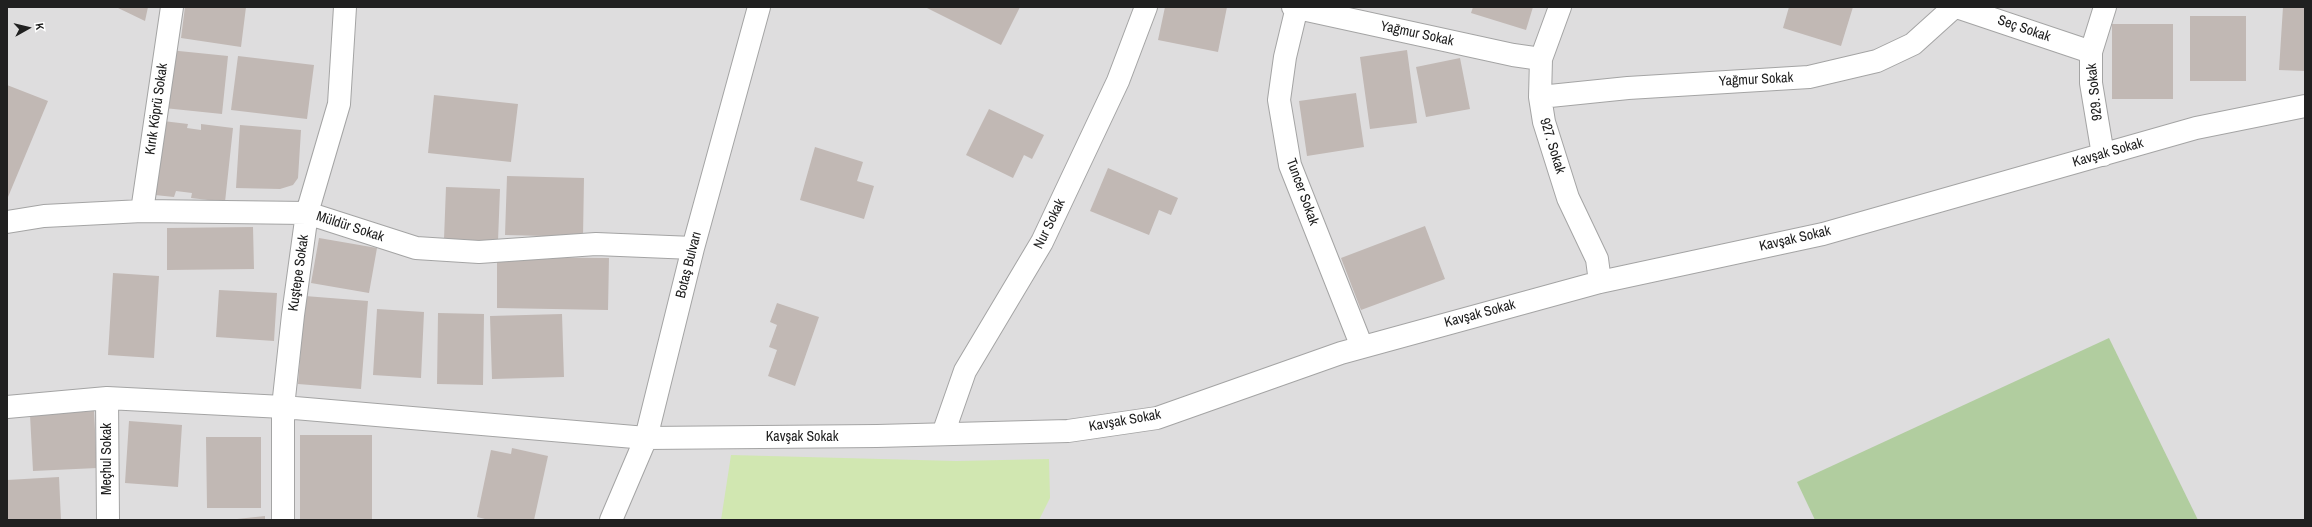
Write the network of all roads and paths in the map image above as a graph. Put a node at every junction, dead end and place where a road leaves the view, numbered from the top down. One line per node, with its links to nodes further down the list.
1 (172, 7): 15 (street, Kırık Köprü Sokak)
2 (345, 7): 16 (street, Kuştepe Sokak)
3 (759, 7): 18 (street, Botaş Bulvarı)
4 (1146, 7): 24 (street, Nur Sokak)
5 (1296, 7): 11 (street, Yağmur Sokak); 20 (street, Tuncer Sokak)
6 (1560, 7): 11 (street, 927. Sokak)
7 (1954, 7): 12 (street, Yağmur Sokak)
8 (1957, 7): 10 (street, Seç Sokak)
9 (2105, 7): 10 (street, 929. Sokak)
10 (2091, 52): 14 (street, 929. Sokak)
11 (1541, 59): 12 (street, 927. Sokak)
12 (1540, 97): 19 (street, 927. Sokak)
13 (2305, 106): 14 (street, Kavşak Sokak)
14 (2103, 155): 19 (street, Kavşak Sokak)
15 (142, 211): 16 (street, Müldür Sokak); 17 (street, Müldür Sokak)
16 (307, 213): 18 (street, Müldür Sokak); 23 (street, Kuştepe Sokak)
17 (7, 222)
18 (693, 248): 25 (street, Botaş Bulvarı)
19 (1600, 282): 20 (street, Kavşak Sokak)
20 (1362, 347): 24 (street, Kavşak Sokak)
21 (107, 398): 22 (street, Kavşak Sokak); 23 (street, Kavşak Sokak); 26 (street, Meçhul Sokak)
22 (7, 407)
23 (282, 407): 25 (street, Kavşak Sokak); 27 (street, Kuştepe Sokak)
24 (943, 434): 25 (street, Kavşak Sokak)
25 (646, 438): 28 (street, Botaş Bulvarı)
26 (108, 520)
27 (283, 520)
28 (611, 520)

